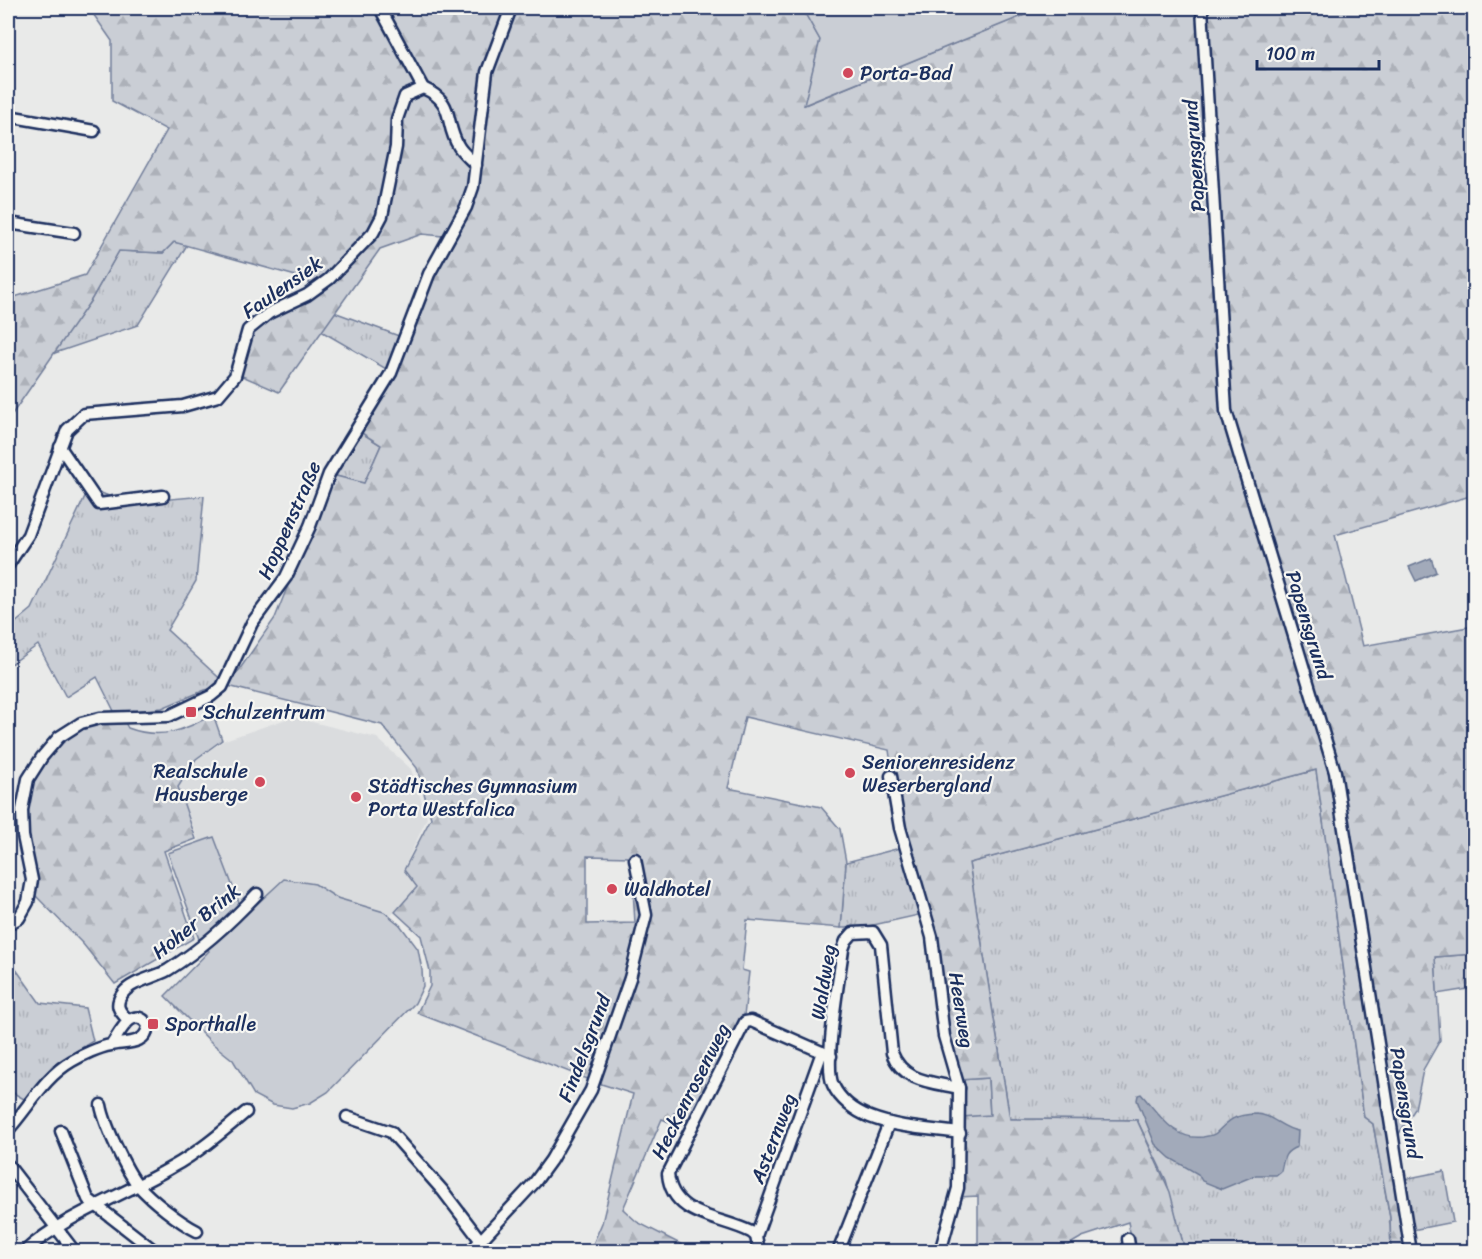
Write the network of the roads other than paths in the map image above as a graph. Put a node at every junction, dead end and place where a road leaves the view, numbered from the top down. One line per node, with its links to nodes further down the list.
1 (380, 8): 4 (street)
2 (511, 8): 7 (street, Hoppenstraße)
3 (1202, 8): 46 (street, Papensgrund)
4 (423, 88): 7 (street); 10 (street, Faulensiek)
5 (8, 116): 6 (street)
6 (94, 131)
7 (476, 165): 16 (street, Hoppenstraße)
8 (8, 223): 9 (street)
9 (74, 232)
10 (60, 447): 11 (street); 12 (street, Faulensiek)
11 (163, 496)
12 (8, 565)
13 (891, 776): 22 (street, Heerweg)
14 (635, 859): 37 (street, Findelsgrund)
15 (257, 894): 17 (street, Hoher Brink)
16 (8, 924)
17 (129, 1020): 18 (street); 18 (street)
18 (112, 1044): 27 (street)
19 (826, 1054): 20 (street, Asternweg); 21 (street, Waldweg); 22 (street, Waldweg); 35 (street, Heckenrosenweg)
20 (815, 1078): 21 (street); 35 (street, Asternweg)
21 (831, 1083): 26 (street)
22 (959, 1088): 29 (street, Heerweg)
23 (101, 1105): 31 (street)
24 (246, 1112): 31 (street)
25 (347, 1117): 37 (street)
26 (889, 1123): 29 (street); 43 (street)
27 (8, 1130)
28 (61, 1131): 32 (street)
29 (960, 1134): 44 (street, Heerweg)
30 (8, 1165): 33 (street)
31 (138, 1185): 32 (street); 34 (street)
32 (96, 1207): 33 (street); 40 (street)
33 (55, 1228): 38 (street); 39 (street)
34 (197, 1231)
35 (756, 1236): 42 (street)
36 (1128, 1239): 45 (street)
37 (480, 1240): 41 (street, Findelsgrund)
38 (24, 1251)
39 (75, 1251)
40 (156, 1251)
41 (470, 1251)
42 (759, 1251)
43 (838, 1251)
44 (940, 1251)
45 (1130, 1251)
46 (1411, 1251)

